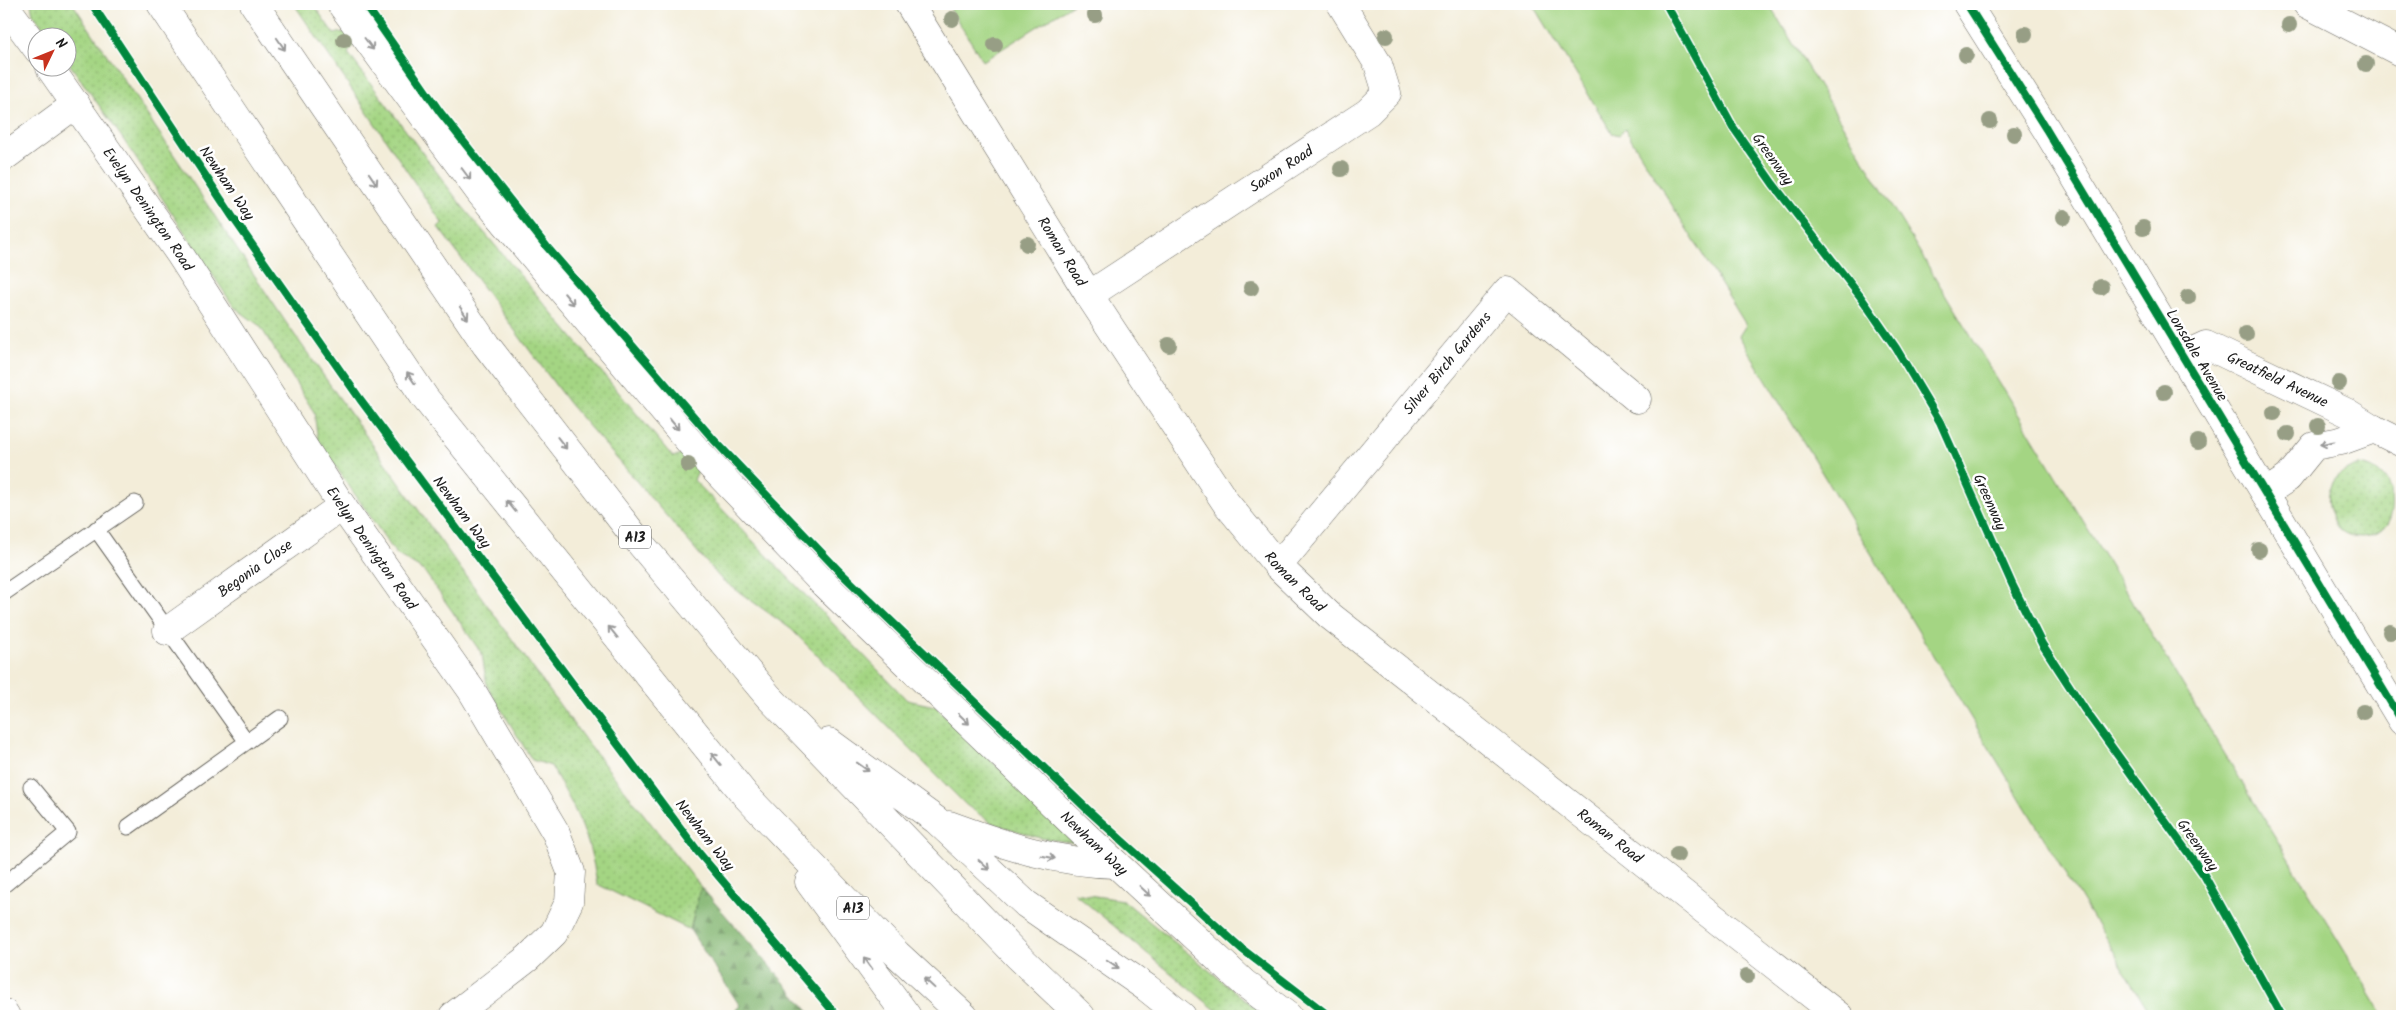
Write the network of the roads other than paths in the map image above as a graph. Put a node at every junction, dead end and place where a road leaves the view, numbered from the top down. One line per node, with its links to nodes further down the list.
1 (4, 4): 9 (main road)
2 (161, 4): 31 (main road, A13, one-way to 2)
3 (254, 4): 26 (main road, A13, one-way to 26)
4 (341, 4): 34 (main road, Newham Way, one-way to 34)
5 (909, 4): 14 (main road, Roman Road)
6 (1341, 4): 14 (main road, Saxon Road)
7 (1967, 4): 15 (main road, Lonsdale Avenue)
8 (2307, 4): 10 (main road)
9 (28, 36)
10 (2402, 53)
11 (57, 78): 12 (main road, Evelyn Denington Road)
12 (76, 104): 13 (main road); 21 (main road, Evelyn Denington Road)
13 (4, 157)
14 (1089, 295): 23 (main road, Roman Road)
15 (2182, 356): 17 (main road, Greatfield Avenue); 19 (main road, Lonsdale Avenue)
16 (1637, 399): 23 (main road, Silver Birch Gardens)
17 (2374, 429): 18 (main road, Greatfield Avenue); 19 (main road, one-way to 19)
18 (2402, 443)
19 (2265, 493): 28 (main road, Lonsdale Avenue)
20 (135, 503): 22 (lane)
21 (342, 506): 25 (main road, Begonia Close); 38 (main road, Evelyn Denington Road)
22 (96, 529): 24 (lane); 25 (lane)
23 (1278, 566): 44 (main road, Roman Road)
24 (4, 593)
25 (167, 631): 29 (lane)
26 (768, 696): 32 (main road, A13, one-way to 32); 41 (main road, A13)
27 (280, 718): 29 (lane)
28 (2402, 721)
29 (247, 742): 33 (lane)
30 (31, 787): 35 (lane)
31 (746, 796): 39 (main road, one-way to 31); 40 (main road, A13, one-way to 31)
32 (936, 820): 34 (main road, A13, one-way to 34); 42 (main road, A13, one-way to 42)
33 (128, 827)
34 (1116, 864): 43 (main road, Newham Way, one-way to 43)
35 (4, 885)
36 (4, 1013): 37 (main road)
37 (6, 1016)
38 (453, 1016)
39 (907, 1016)
40 (964, 1016)
41 (1081, 1016)
42 (1182, 1016)
43 (1288, 1016)
44 (1839, 1016)

